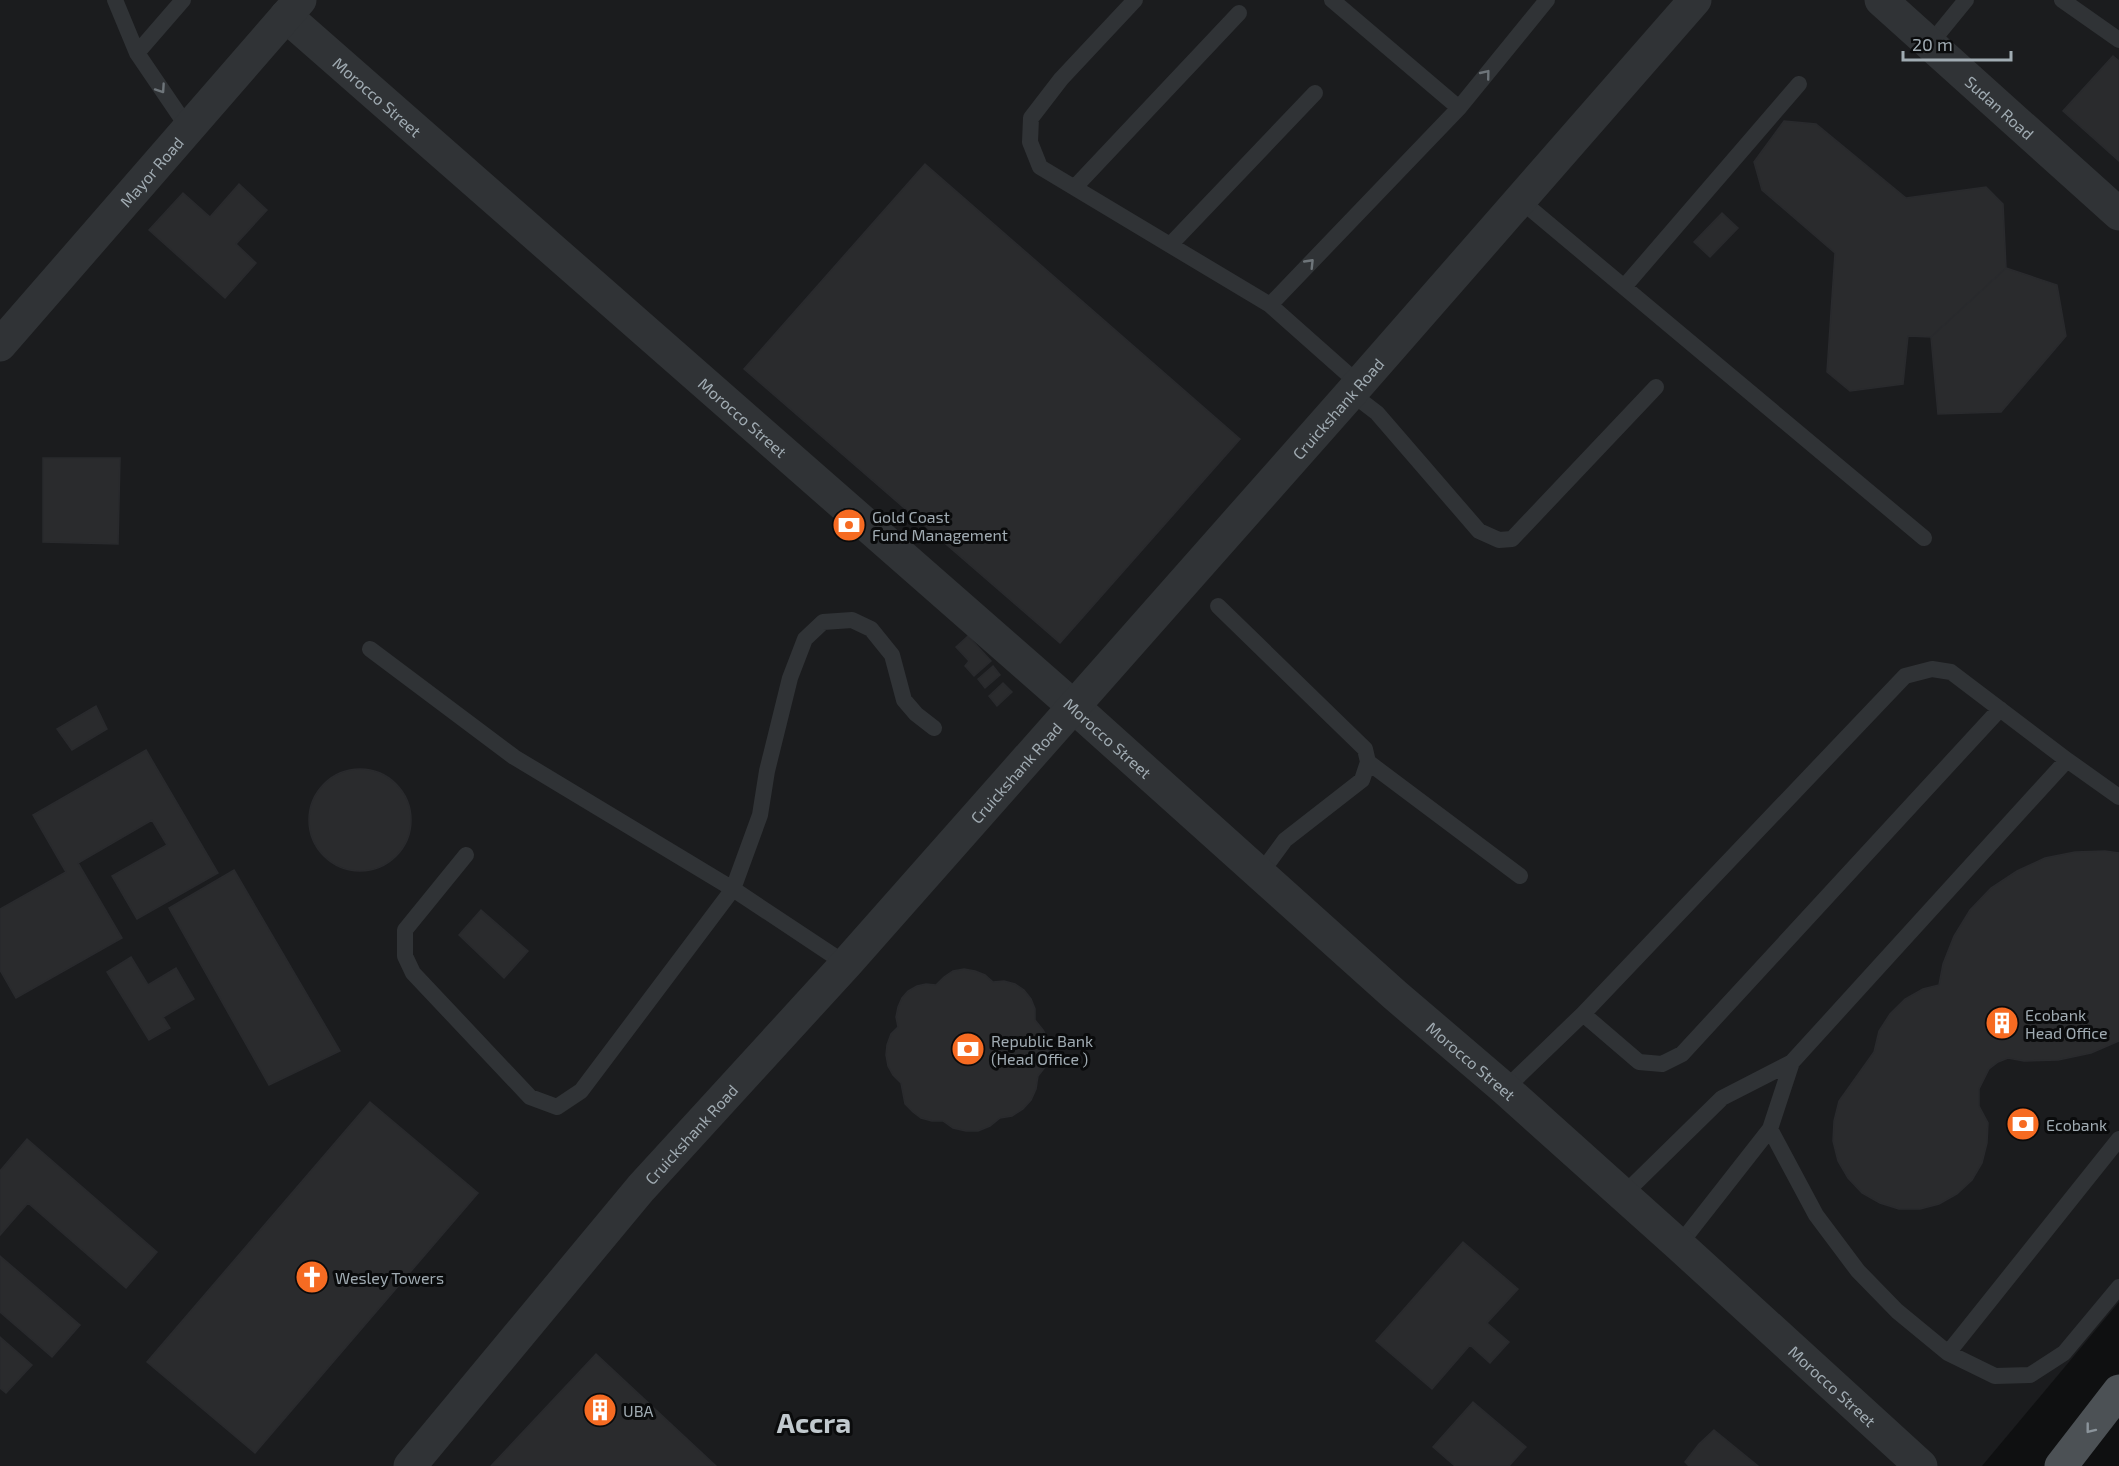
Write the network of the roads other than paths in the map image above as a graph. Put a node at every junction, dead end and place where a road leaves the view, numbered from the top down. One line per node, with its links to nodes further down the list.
1 (115, 0): 14 (lane)
2 (183, 0): 14 (lane)
3 (1135, 0): 19 (lane)
4 (1332, 0): 17 (lane)
5 (1547, 0): 17 (lane, one-way to 5)
6 (1695, 0): 20 (street, Cruickshank Road)
7 (1966, 0): 13 (lane)
8 (2062, 0): 12 (lane)
9 (1888, 2): 13 (street, Sudan Road)
10 (294, 8): 18 (street, Mayor Road); 31 (street, Morocco Street)
11 (1239, 13): 19 (lane)
12 (2119, 40)
13 (1930, 44): 21 (street, Sudan Road)
14 (137, 52): 18 (lane, one-way to 18)
15 (1799, 84): 23 (lane)
16 (1315, 93): 22 (lane)
17 (1459, 108): 24 (lane, one-way to 17)
18 (188, 128): 25 (street, Mayor Road)
19 (1075, 187): 22 (lane)
20 (1520, 200): 23 (lane); 27 (street, Cruickshank Road)
21 (2119, 214)
22 (1170, 245): 24 (lane)
23 (1624, 286): 28 (lane)
24 (1270, 305): 27 (lane)
25 (0, 345)
26 (1656, 387): 27 (lane)
27 (1355, 388): 31 (street, Cruickshank Road)
28 (1924, 538)
29 (1218, 606): 35 (lane)
30 (369, 650): 40 (lane)
31 (1073, 706): 38 (street, Morocco Street); 41 (street, Cruickshank Road)
32 (2000, 709): 34 (lane); 42 (lane); 42 (lane)
33 (934, 728): 40 (lane)
34 (2067, 760): 36 (lane); 43 (lane)
35 (1368, 762): 38 (lane); 39 (lane)
36 (2119, 797)
37 (466, 855): 40 (lane)
38 (1260, 874): 44 (street, Morocco Street)
39 (1520, 876)
40 (732, 889): 41 (lane)
41 (846, 964): 52 (street, Cruickshank Road)
42 (1583, 1014): 44 (lane)
43 (1792, 1062): 45 (lane); 47 (lane)
44 (1505, 1089): 47 (street, Morocco Street)
45 (1770, 1129): 48 (lane); 50 (lane)
46 (2119, 1139): 50 (lane)
47 (1622, 1196): 48 (street, Morocco Street)
48 (1679, 1245): 53 (street, Morocco Street)
49 (2119, 1287): 50 (lane)
50 (1948, 1353)
51 (2119, 1391): 54 (main road, one-way to 54)
52 (410, 1466)
53 (1921, 1466)
54 (2061, 1466)

